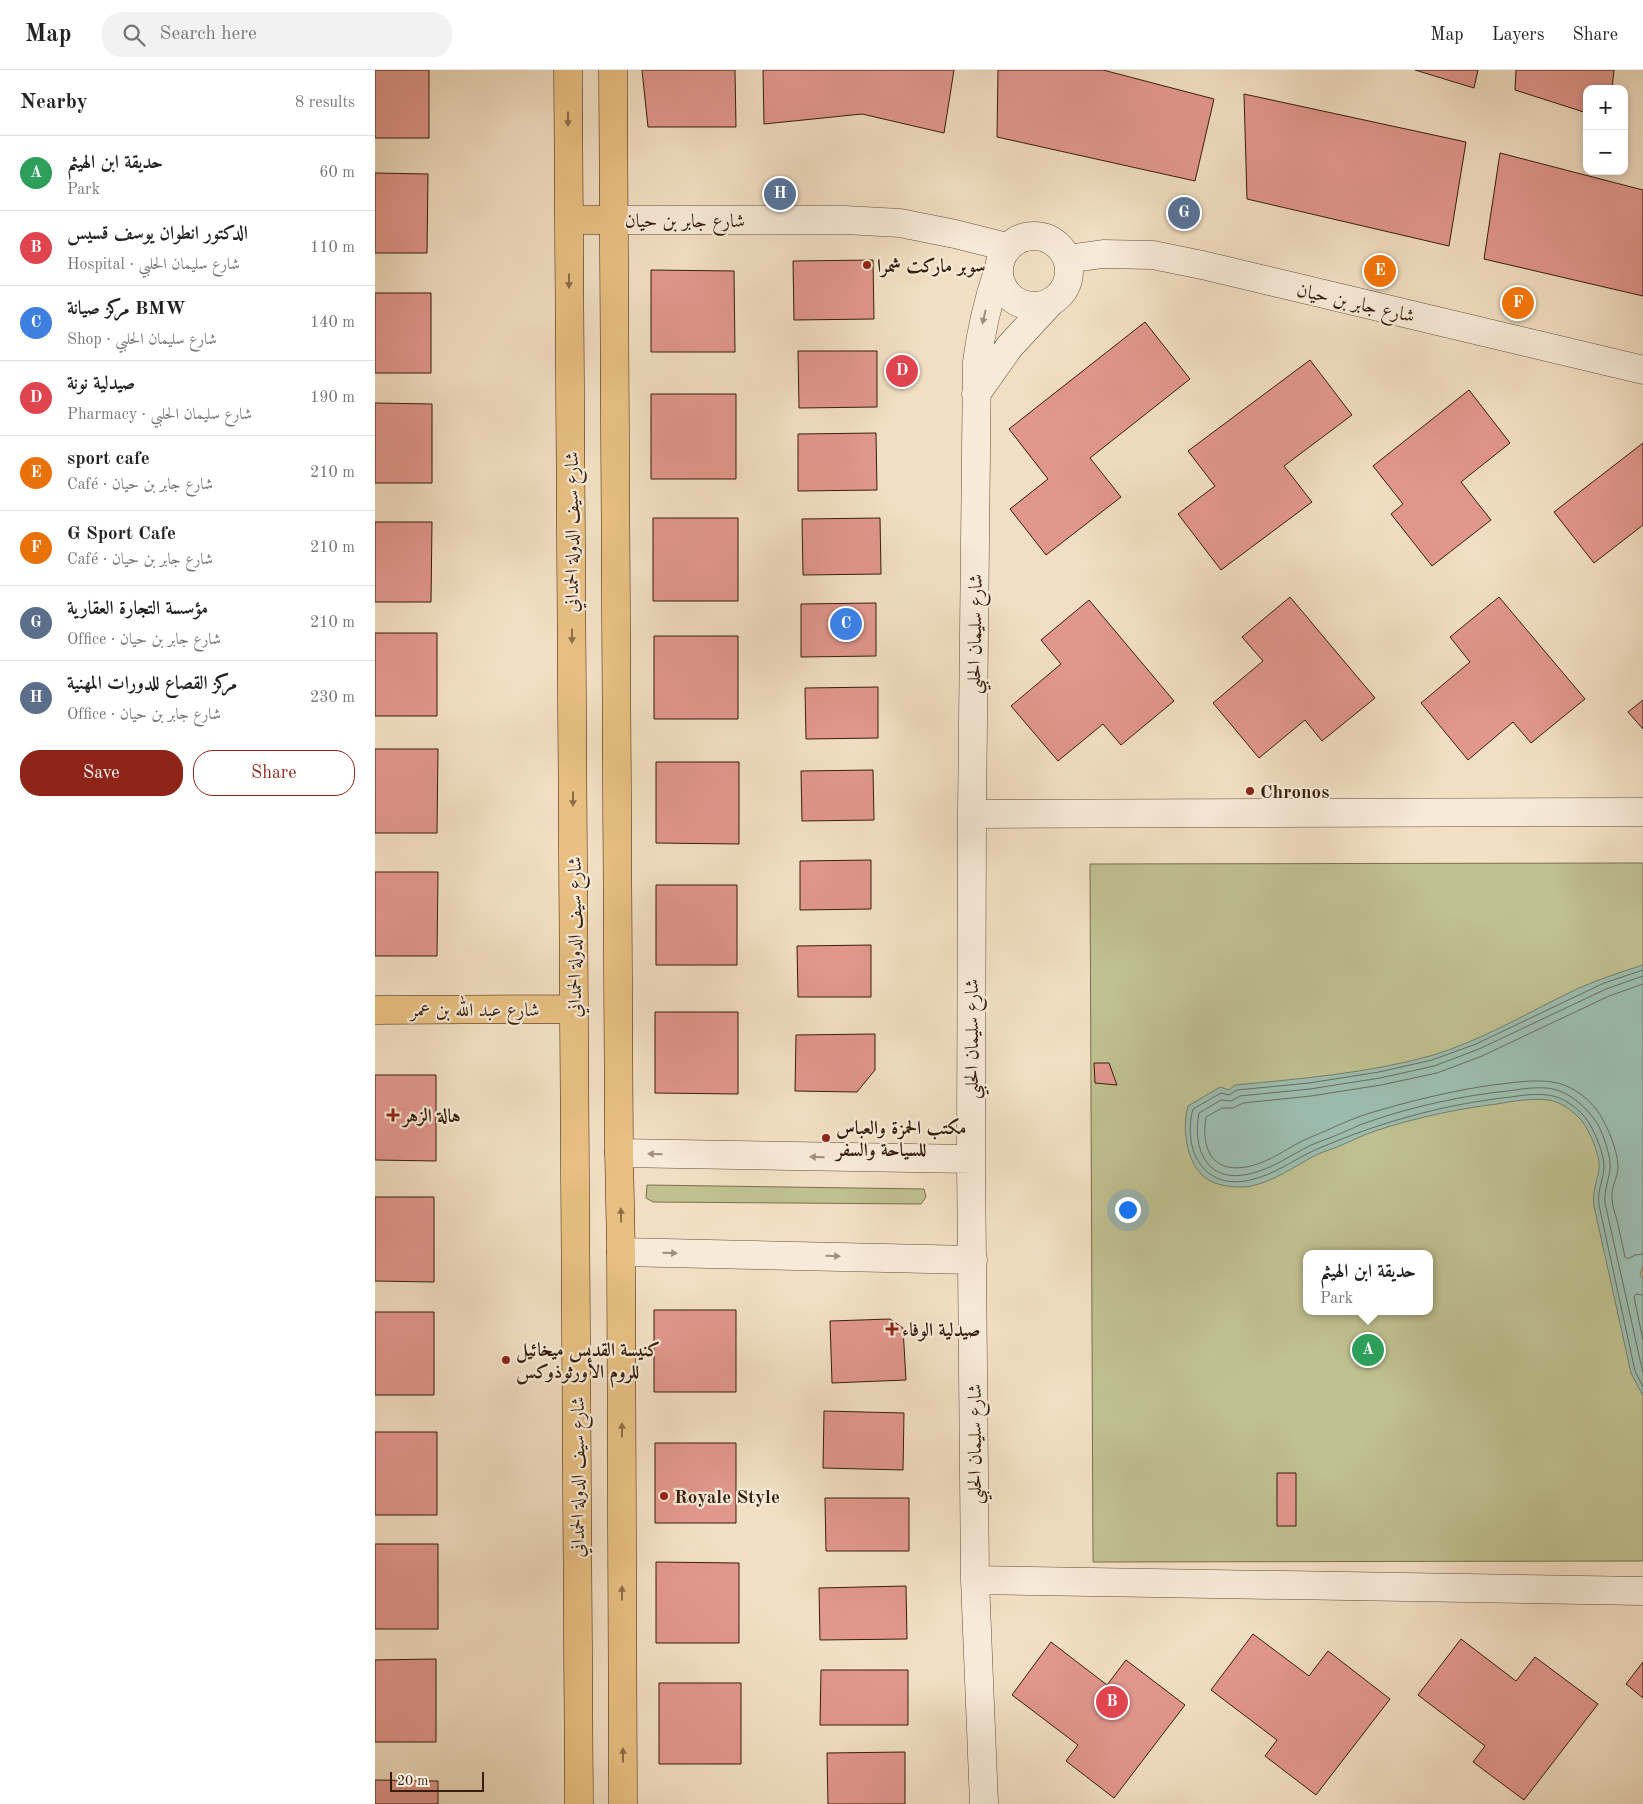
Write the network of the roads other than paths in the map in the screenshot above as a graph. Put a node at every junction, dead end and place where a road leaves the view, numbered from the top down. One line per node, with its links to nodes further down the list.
1 (568, 70): 3 (main road, شارع سيف الدولة الحمداني, one-way to 3)
2 (613, 70): 4 (main road)
3 (569, 220): 4 (main road, شارع جابر بن حيان); 12 (main road, شارع سيف الدولة الحمداني, one-way to 12)
4 (614, 220): 5 (street, شارع جابر بن حيان); 14 (main road)
5 (1003, 259): 6 (street); 7 (street); 9 (street, شارع سليمان الحلبي, one-way to 9)
6 (1067, 259): 7 (street); 8 (street, شارع جابر بن حيان)
7 (1050, 303): 9 (street)
8 (1643, 370)
9 (976, 394): 11 (street, شارع سليمان الحلبي)
10 (1643, 812): 11 (street)
11 (972, 814): 15 (street, شارع سليمان الحلبي)
12 (575, 1008): 13 (main road, شارع عبد الله بن عمر); 20 (main road, شارع سيف الدولة الحمداني)
13 (375, 1010)
14 (619, 1153): 15 (street, one-way to 14); 16 (main road, one-way to 14)
15 (971, 1159): 17 (street, شارع سليمان الحلبي)
16 (621, 1252): 17 (street, one-way to 17); 21 (main road, one-way to 16)
17 (973, 1260): 18 (street, شارع سليمان الحلبي)
18 (975, 1580): 19 (street); 22 (street, شارع سليمان الحلبي)
19 (1643, 1591)
20 (579, 1804)
21 (623, 1804)
22 (984, 1804)

